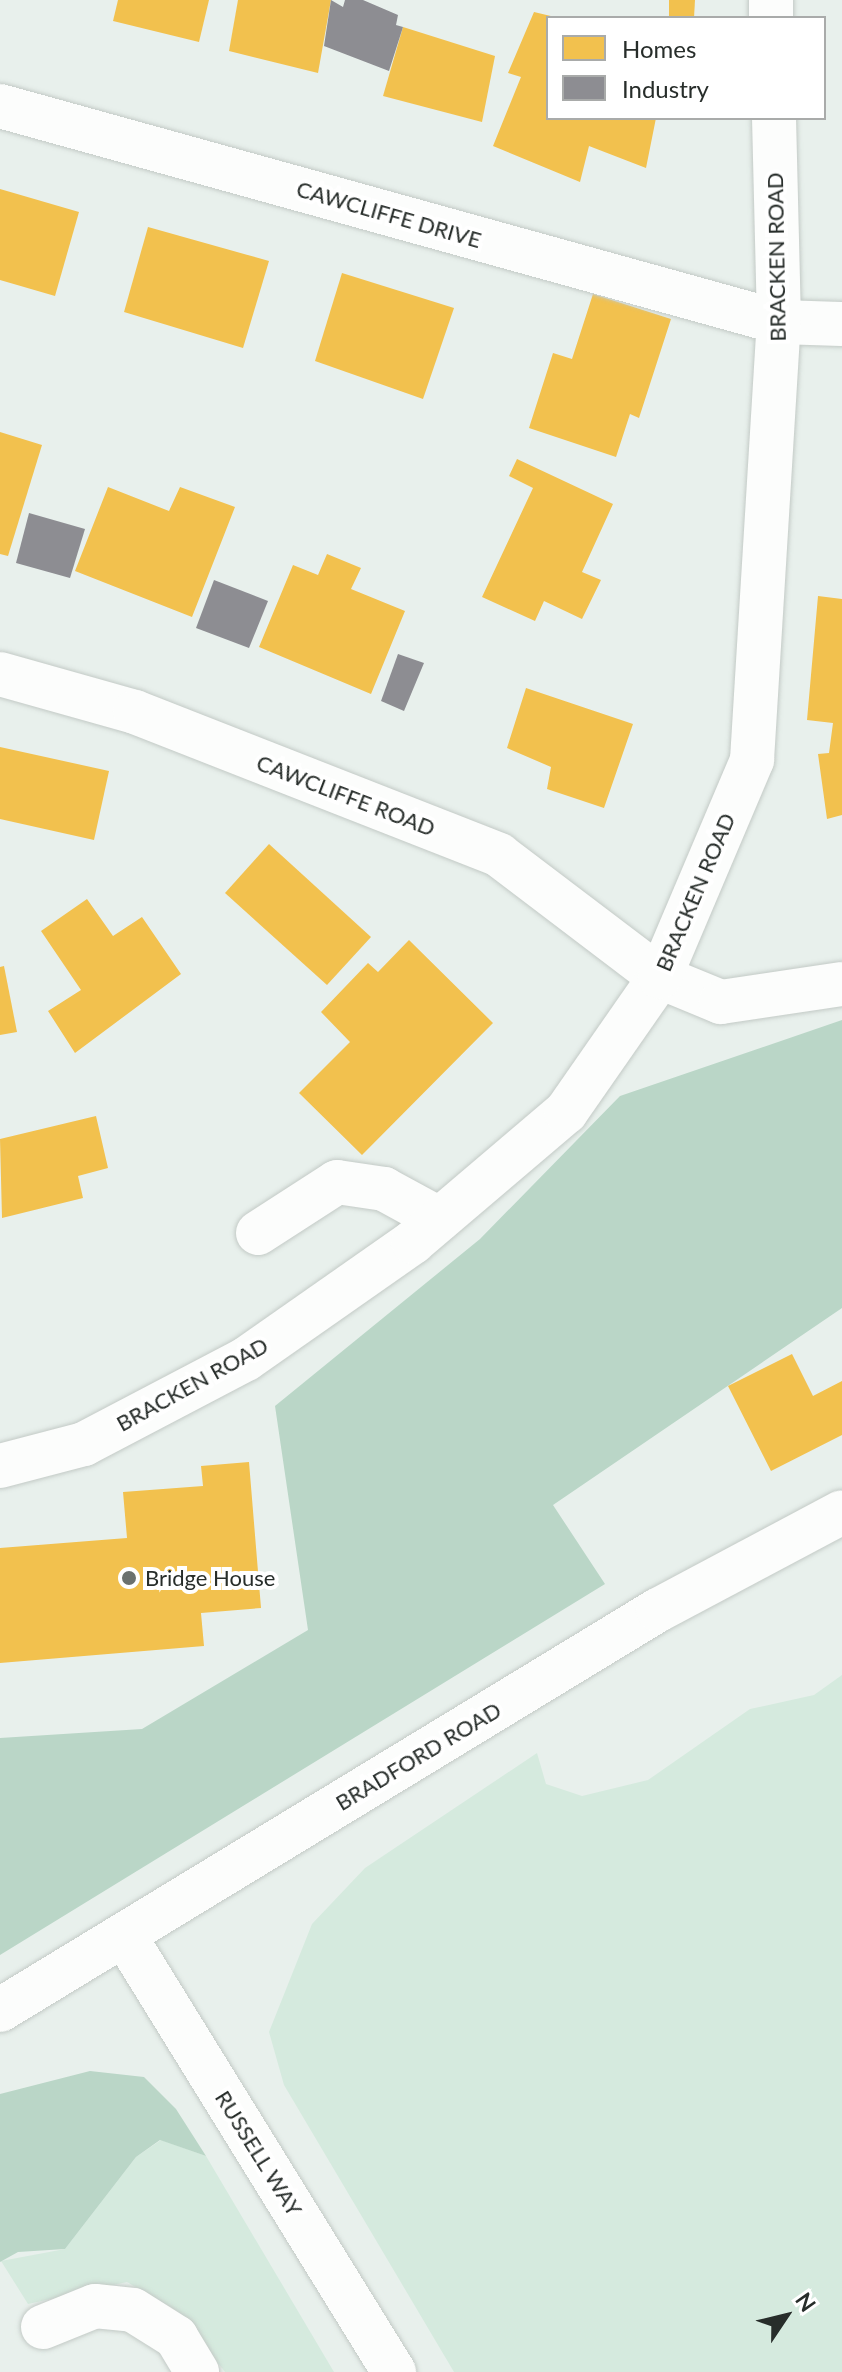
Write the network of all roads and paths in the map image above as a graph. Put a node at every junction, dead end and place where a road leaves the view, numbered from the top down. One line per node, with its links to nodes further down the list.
1 (0, 106): 3 (street, CAWCLIFFE DRIVE)
2 (774, 120): 3 (street, BRACKEN ROAD)
3 (779, 322): 4 (street, CAWCLIFFE DRIVE); 6 (street, BRACKEN ROAD)
4 (842, 324)
5 (0, 674): 6 (street, CAWCLIFFE ROAD)
6 (660, 977): 7 (street, CAWCLIFFE ROAD); 8 (street, BRACKEN ROAD)
7 (842, 984)
8 (439, 1219): 9 (street); 10 (street, BRACKEN ROAD)
9 (258, 1233)
10 (0, 1466)
11 (842, 1512): 12 (street, BRADFORD ROAD)
12 (124, 1935): 13 (street, BRADFORD ROAD); 16 (street, RUSSELL WAY)
13 (0, 2010)
14 (43, 2327): 15 (street)
15 (197, 2372)
16 (394, 2372)

